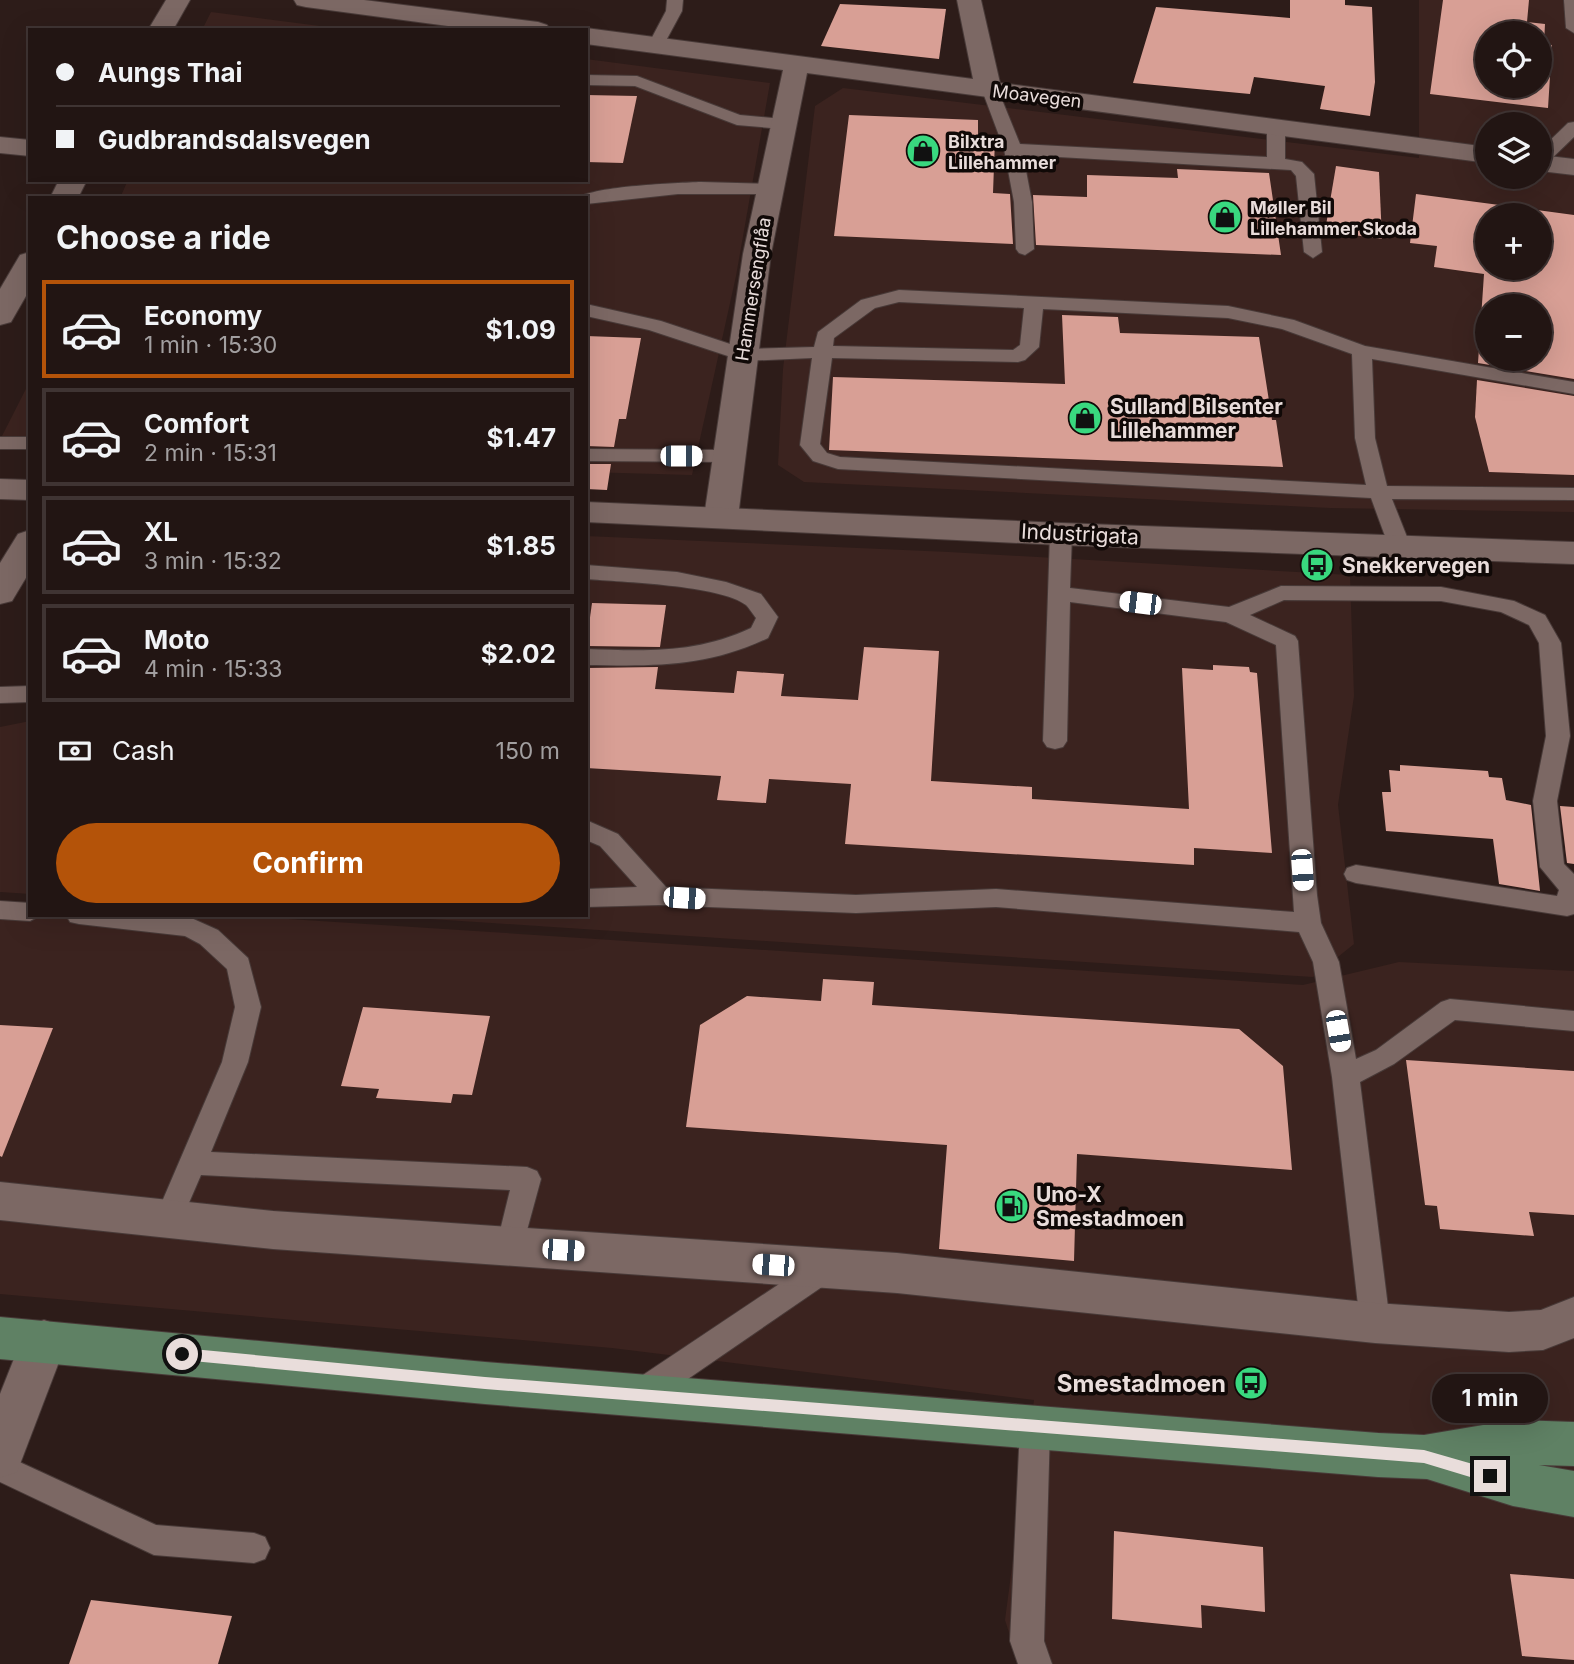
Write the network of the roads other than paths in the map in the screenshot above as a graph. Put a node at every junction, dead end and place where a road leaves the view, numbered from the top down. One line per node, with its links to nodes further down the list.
1 (178, 0): 7 (street)
2 (306, 0): 8 (street)
3 (675, 0): 10 (lane)
4 (969, 0): 13 (street)
5 (1572, 0): 6 (lane)
6 (1574, 27)
7 (161, 28)
8 (523, 28)
9 (588, 36): 10 (street, Moavegen)
10 (656, 46): 11 (street, Moavegen)
11 (798, 64): 13 (street, Moavegen); 14 (street, Hammersengflåa)
12 (588, 80): 14 (lane)
13 (990, 90): 15 (street, Moavegen); 19 (lane)
14 (783, 124): 25 (street, Hammersengflåa)
15 (1276, 126): 21 (street, Moavegen); 22 (lane)
16 (1574, 127): 20 (lane)
17 (0, 145): 18 (street)
18 (28, 148)
19 (1013, 149): 22 (lane); 27 (lane)
20 (1552, 149)
21 (1475, 153)
22 (1276, 163): 28 (lane)
23 (1552, 163): 24 (street)
24 (1574, 167)
25 (770, 189): 26 (lane); 36 (street, Hammersengflåa)
26 (588, 199)
27 (1025, 249)
28 (1313, 252)
29 (28, 268): 30 (street)
30 (22, 288): 33 (street)
31 (1034, 303): 34 (lane); 35 (lane); 35 (lane)
32 (588, 310): 36 (lane)
33 (0, 316)
34 (1361, 351): 37 (lane); 44 (lane)
35 (823, 352): 36 (lane); 44 (lane)
36 (743, 355): 41 (street, Hammersengflåa)
37 (1574, 388)
38 (0, 443): 39 (lane)
39 (28, 443)
40 (588, 455): 41 (lane)
41 (728, 456): 47 (street, Hammersengflåa)
42 (0, 489): 43 (street)
43 (28, 490)
44 (1377, 492): 45 (lane); 50 (lane)
45 (1574, 494)
46 (588, 512): 47 (street, Industrigata)
47 (721, 517): 48 (street, Industrigata)
48 (1061, 534): 50 (street, Industrigata); 54 (lane)
49 (28, 544): 53 (street)
50 (1400, 547): 51 (street, Industrigata)
51 (1574, 553)
52 (588, 572): 56 (lane)
53 (0, 593)
54 (1060, 594): 55 (lane); 59 (lane)
55 (1231, 615): 62 (lane); 68 (lane)
56 (588, 657)
57 (28, 694): 58 (lane)
58 (0, 695)
59 (1055, 741)
60 (588, 830): 63 (lane)
61 (1356, 874): 62 (lane)
62 (1573, 889)
63 (659, 896): 64 (lane); 68 (lane)
64 (588, 898)
65 (0, 910): 66 (lane)
66 (28, 912)
67 (97, 917): 71 (lane)
68 (1308, 923): 70 (lane)
69 (1574, 1021): 70 (lane)
70 (1346, 1077): 77 (lane)
71 (192, 1164): 73 (lane); 74 (lane)
72 (0, 1201): 73 (street)
73 (169, 1219): 74 (street)
74 (510, 1247): 75 (street)
75 (826, 1268): 77 (street); 79 (lane)
76 (1574, 1317): 77 (street)
77 (1376, 1323)
78 (22, 1340): 79 (main road); 82 (street)
79 (639, 1395): 80 (main road)
80 (1035, 1428): 83 (main road); 87 (lane)
81 (1574, 1444): 83 (main road)
82 (0, 1456)
83 (1424, 1457): 85 (main road)
84 (0, 1467): 86 (lane)
85 (1574, 1494)
86 (254, 1548)
87 (1035, 1664)

